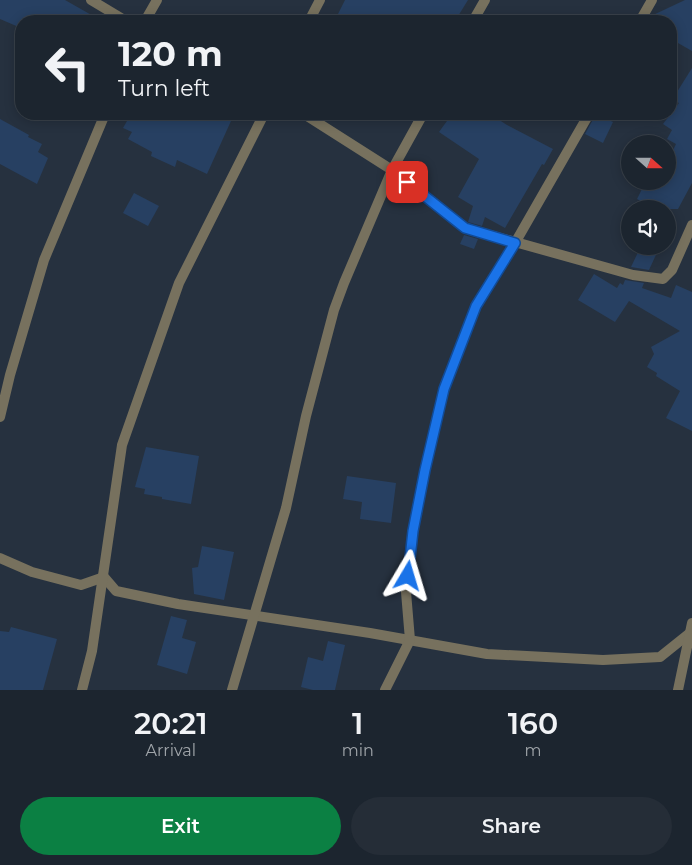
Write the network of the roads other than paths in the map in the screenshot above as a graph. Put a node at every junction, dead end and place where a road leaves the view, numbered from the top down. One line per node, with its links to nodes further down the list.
1 (91, 0): 6 (street)
2 (157, 0): 7 (street)
3 (320, 0): 8 (street)
4 (485, 0): 9 (street)
5 (652, 0): 10 (street)
6 (116, 15)
7 (148, 15)
8 (312, 15)
9 (476, 15)
10 (643, 15)
11 (102, 120): 19 (street)
12 (261, 120): 21 (street)
13 (313, 120): 16 (street)
14 (420, 120): 16 (street)
15 (586, 120): 18 (street)
16 (392, 170): 18 (street); 22 (street)
17 (692, 225): 18 (street)
18 (515, 243): 24 (street)
19 (0, 417)
20 (0, 558): 21 (street)
21 (104, 577): 22 (street); 25 (street)
22 (254, 615): 24 (street); 26 (street)
23 (691, 628): 24 (street); 28 (street)
24 (410, 640): 27 (street)
25 (82, 690)
26 (232, 690)
27 (385, 690)
28 (678, 690)

